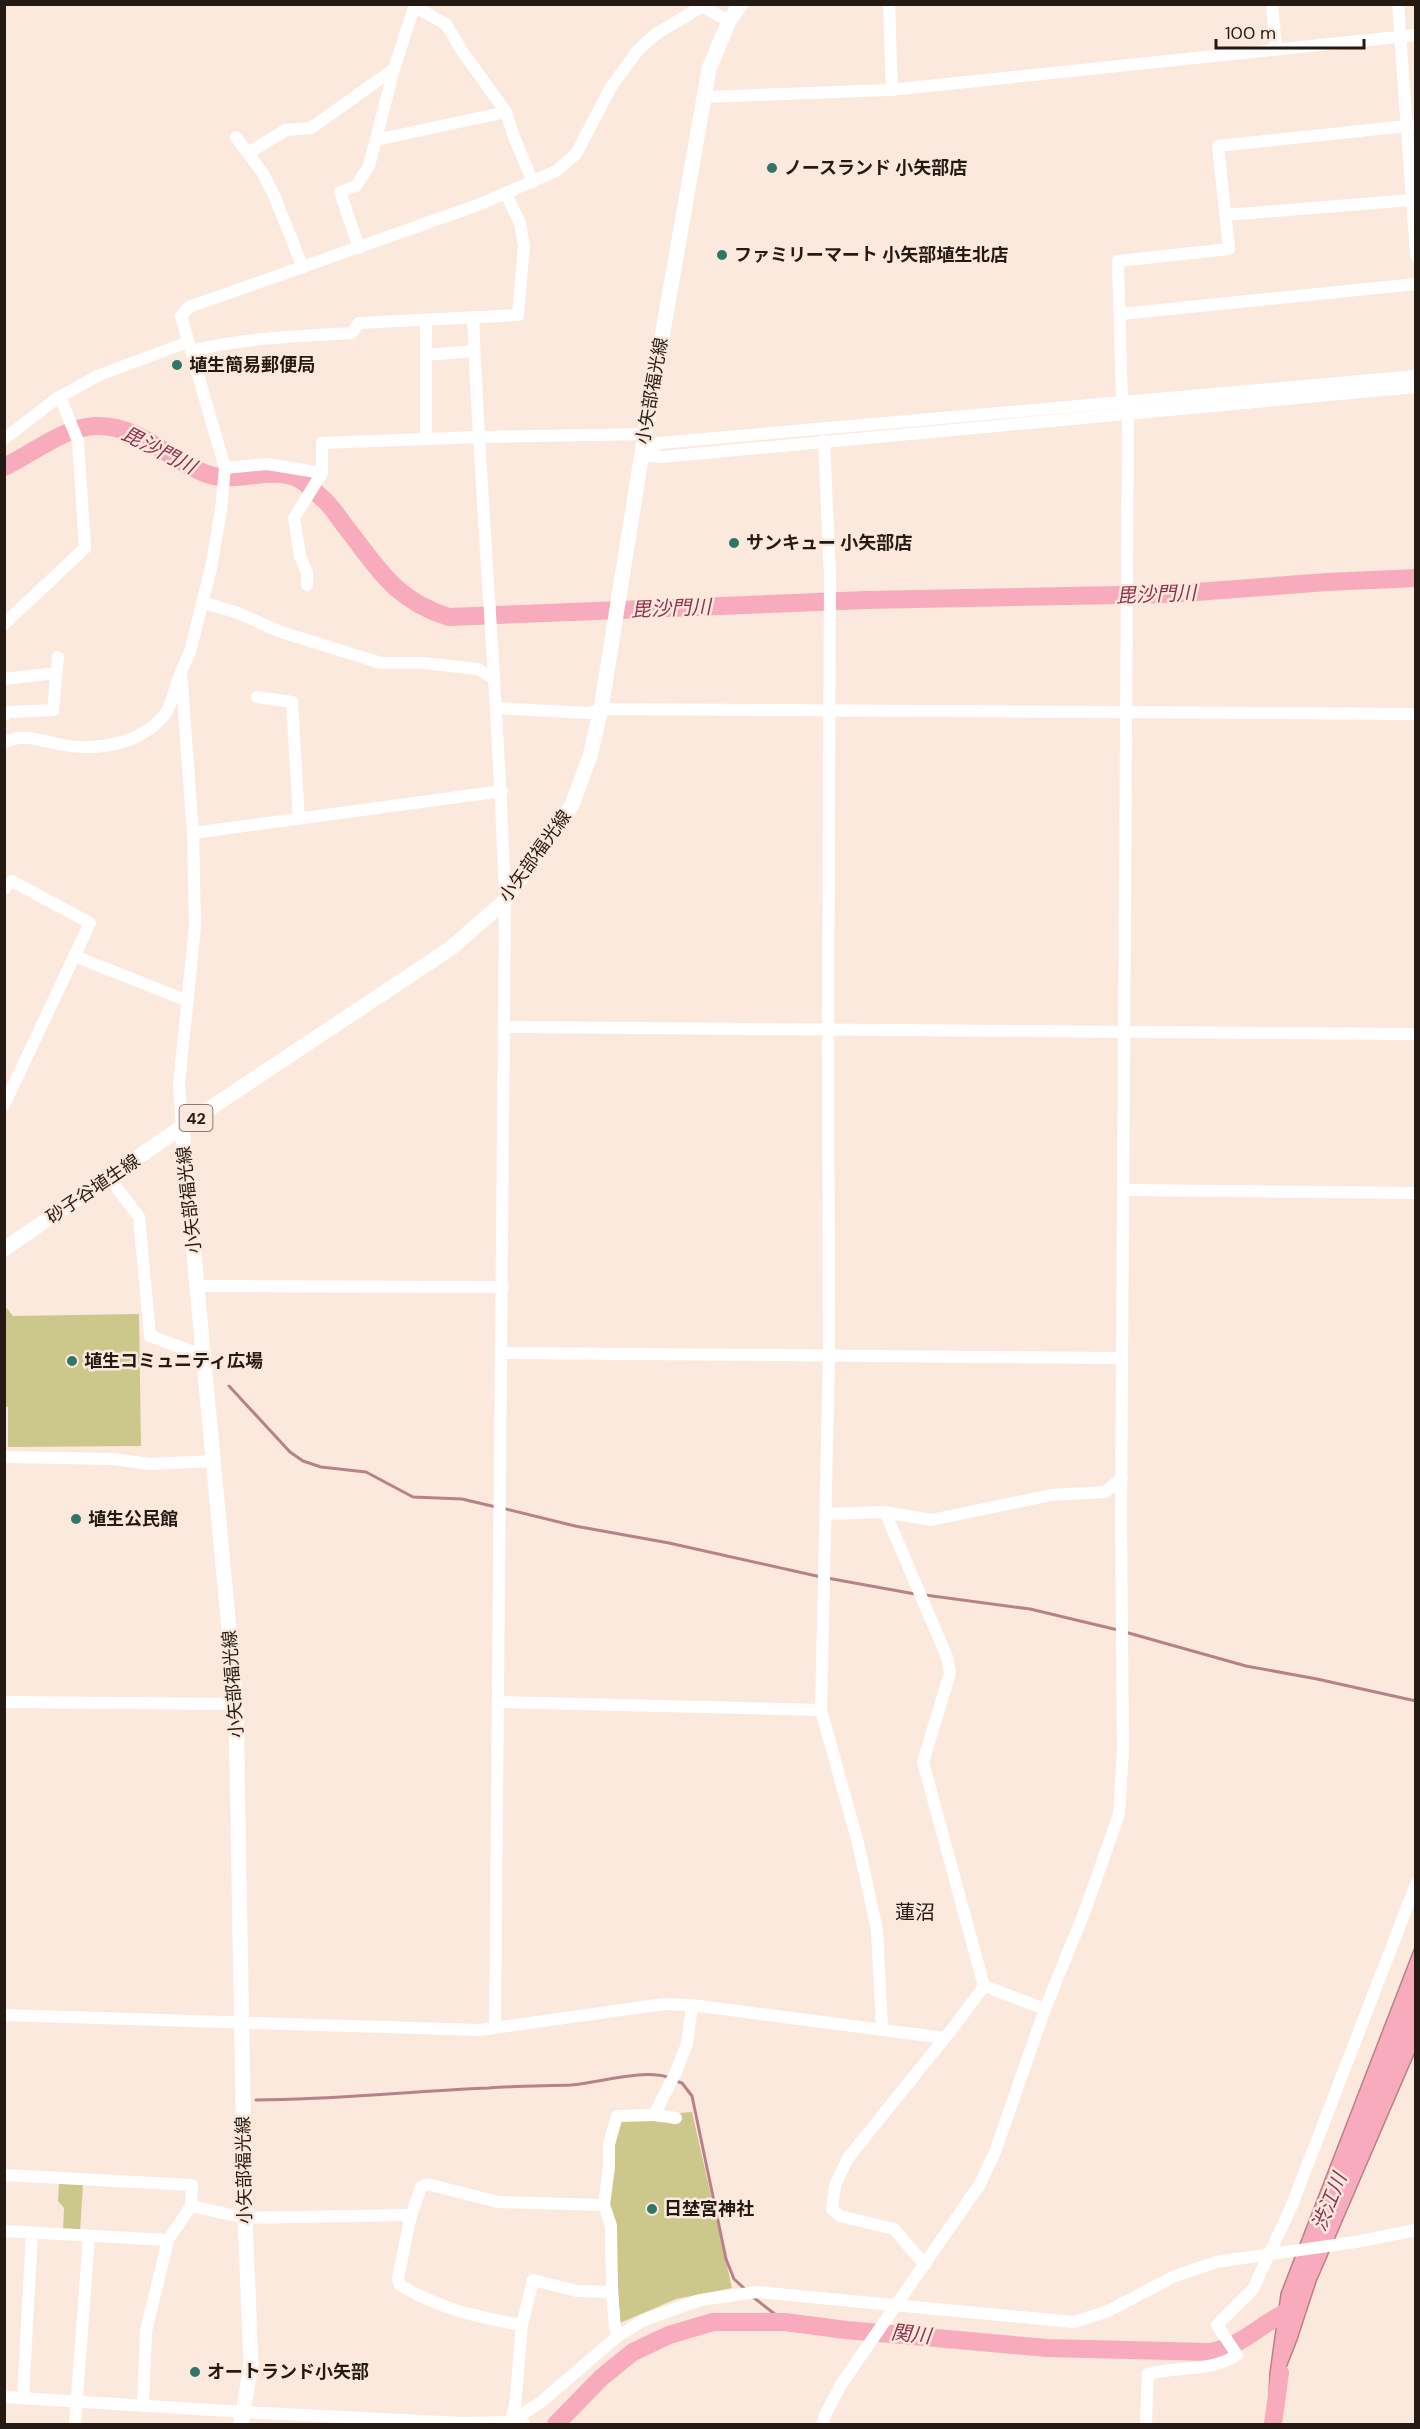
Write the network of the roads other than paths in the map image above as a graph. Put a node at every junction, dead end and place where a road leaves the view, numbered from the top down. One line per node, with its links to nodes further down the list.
1 (741, 4): 7 (main road, 小矢部福光線 / 42)
2 (889, 4): 12 (street)
3 (1272, 4): 10 (street)
4 (1398, 4): 9 (street)
5 (415, 6): 11 (street); 14 (street)
6 (700, 6): 7 (street); 19 (street)
7 (729, 21): 13 (main road, 小矢部福光線 / 42)
8 (1416, 35): 9 (street)
9 (1401, 36): 10 (street); 15 (street)
10 (1276, 48): 12 (street)
11 (394, 69): 17 (street); 18 (street)
12 (892, 90): 13 (street)
13 (704, 97): 38 (main road, 小矢部福光線 / 42)
14 (506, 112): 17 (street); 19 (street)
15 (1411, 125): 21 (street); 22 (street)
16 (236, 137): 18 (street)
17 (376, 140): 23 (street)
18 (248, 153): 25 (street)
19 (533, 182): 20 (street)
20 (506, 194): 23 (street); 28 (street)
21 (1411, 200): 22 (street); 24 (street)
22 (1226, 215): 27 (street)
23 (359, 248): 25 (street)
24 (1416, 256)
25 (303, 267): 30 (street)
26 (1416, 284): 27 (street)
27 (1121, 314): 36 (street)
28 (473, 317): 29 (street); 31 (street)
29 (426, 320): 30 (street); 32 (street)
30 (190, 347): 35 (street); 44 (street)
31 (474, 351): 32 (street); 39 (street)
32 (426, 355): 41 (street)
33 (1416, 376): 36 (street)
34 (1416, 387): 37 (street)
35 (60, 397): 40 (street); 48 (street)
36 (1122, 402): 37 (street); 43 (street)
37 (1128, 414): 42 (street); 58 (street)
38 (645, 434): 39 (street); 43 (main road, 小矢部福光線 / 42)
39 (478, 437): 41 (street); 53 (street)
40 (4, 439)
41 (426, 439): 45 (street)
42 (824, 441): 43 (street); 57 (street)
43 (641, 455): 56 (main road, 小矢部福光線 / 42)
44 (225, 468): 45 (street); 47 (street)
45 (322, 472): 46 (street)
46 (307, 585)
47 (202, 602): 50 (street); 53 (street)
48 (4, 624)
49 (58, 657): 51 (street)
50 (181, 671): 61 (street); 64 (street)
51 (56, 673): 52 (street); 60 (street)
52 (4, 679)
53 (494, 679): 55 (street)
54 (257, 697): 63 (street)
55 (496, 708): 56 (street); 62 (street)
56 (601, 709): 57 (street); 66 (main road, 小矢部福光線 / 42)
57 (828, 710): 58 (street); 70 (street)
58 (1127, 712): 59 (street); 71 (street)
59 (1416, 714)
60 (4, 715)
61 (4, 743)
62 (502, 790): 63 (street); 66 (street)
63 (299, 819): 64 (street)
64 (193, 833): 68 (street)
65 (4, 889): 67 (street)
66 (505, 901): 69 (street); 74 (main road, 小矢部福光線 / 42)
67 (74, 956): 68 (street); 73 (street)
68 (188, 1000): 74 (street)
69 (505, 1027): 70 (street); 80 (street)
70 (828, 1029): 71 (street); 83 (street)
71 (1124, 1031): 72 (street); 76 (street)
72 (1416, 1034)
73 (4, 1105)
74 (182, 1127): 75 (main road, 砂子谷埴生線); 79 (main road, 小矢部福光線 / 42)
75 (110, 1179): 78 (main road, 砂子谷埴生線); 82 (street)
76 (1124, 1190): 77 (street); 84 (street)
77 (1416, 1193)
78 (4, 1249)
79 (197, 1286): 80 (street); 82 (main road, 小矢部福光線 / 42)
80 (503, 1287): 81 (street)
81 (502, 1353): 83 (street); 91 (street)
82 (204, 1356): 86 (main road, 小矢部福光線 / 42)
83 (829, 1356): 84 (street); 89 (street)
84 (1122, 1358): 87 (street)
85 (4, 1457): 86 (street)
86 (214, 1461): 92 (main road, 小矢部福光線 / 42)
87 (1122, 1478): 88 (street); 97 (street)
88 (885, 1512): 89 (street); 95 (street)
89 (826, 1514): 93 (street)
90 (4, 1702): 92 (street)
91 (498, 1702): 93 (street); 100 (street)
92 (236, 1704): 99 (main road, 小矢部福光線 / 42)
93 (821, 1710): 101 (street)
94 (1416, 1884): 115 (street)
95 (984, 1986): 97 (street); 102 (street)
96 (692, 2004): 100 (street); 101 (street); 103 (street)
97 (1045, 2009): 116 (street)
98 (4, 2015): 99 (street)
99 (242, 2024): 100 (street); 109 (main road, 小矢部福光線 / 42)
100 (495, 2027)
101 (882, 2028): 102 (street)
102 (944, 2038): 116 (street)
103 (654, 2115): 104 (street); 106 (street)
104 (676, 2118)
105 (4, 2175): 107 (street)
106 (604, 2205): 108 (street); 117 (street)
107 (191, 2206): 109 (street); 114 (street)
108 (411, 2215): 109 (street); 119 (street)
109 (245, 2218): 125 (main road, 小矢部福光線 / 42)
110 (1416, 2230): 115 (street)
111 (4, 2231): 112 (street)
112 (32, 2233): 113 (street); 122 (street)
113 (89, 2236): 114 (street); 123 (street)
114 (168, 2240): 124 (street)
115 (1272, 2254): 118 (street); 130 (street)
116 (925, 2265): 118 (street)
117 (612, 2292): 119 (street); 120 (street)
118 (895, 2304): 120 (street); 129 (street)
119 (522, 2325): 126 (street)
120 (618, 2336): 126 (street)
121 (4, 2397): 122 (street)
122 (23, 2398): 123 (street)
123 (78, 2401): 124 (street); 127 (street)
124 (143, 2406): 125 (street)
125 (242, 2418): 126 (street)
126 (510, 2422): 128 (street)
127 (75, 2424)
128 (524, 2424)
129 (824, 2424)
130 (1146, 2424)

